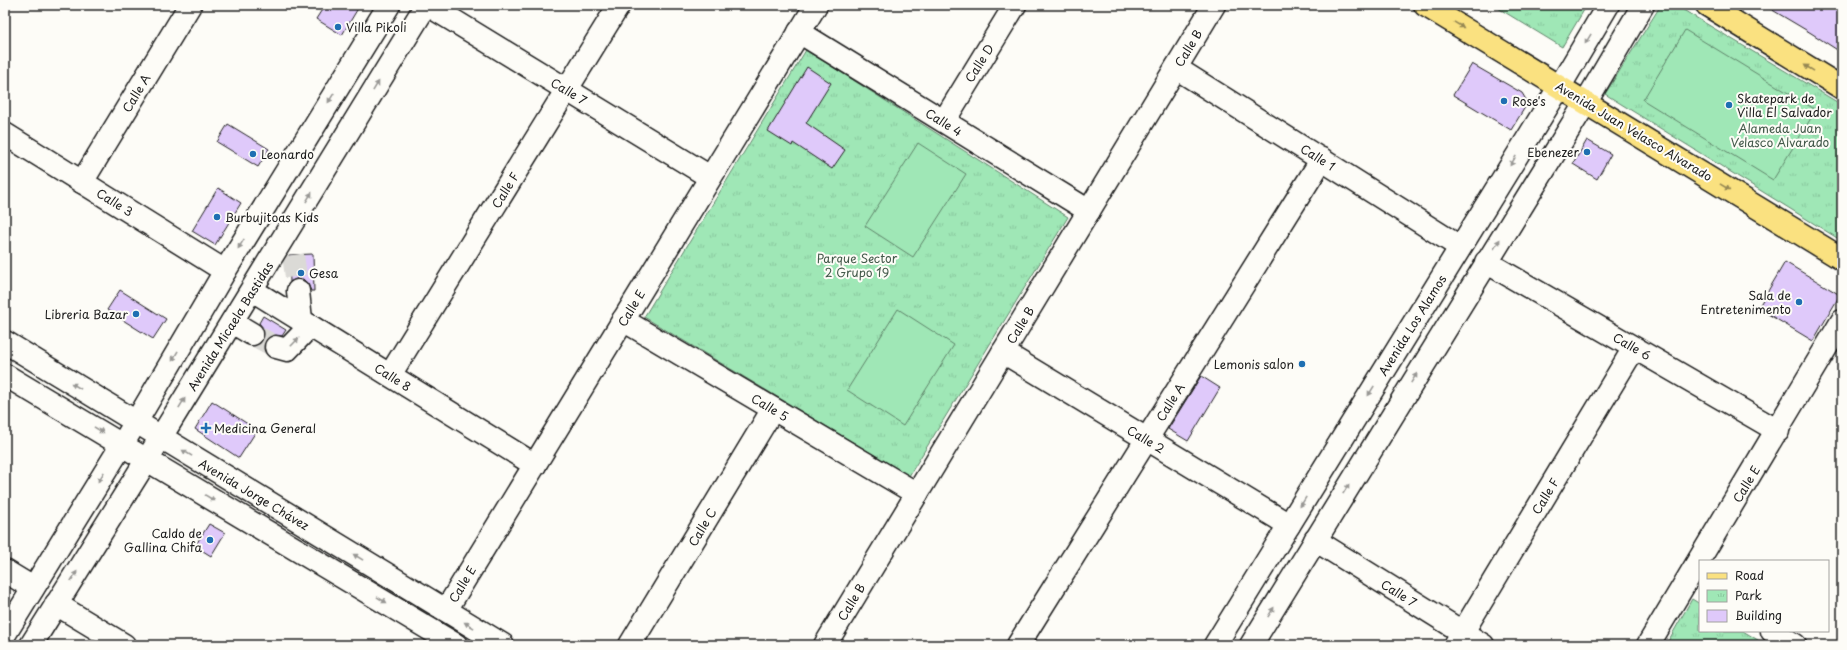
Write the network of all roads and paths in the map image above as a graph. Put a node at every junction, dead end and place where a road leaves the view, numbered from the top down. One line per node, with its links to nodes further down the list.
1 (190, 5): 22 (street, Calle A)
2 (388, 5): 29 (street, one-way to 29)
3 (427, 5): 16 (street, Calle 7); 24 (street, Avenida Micaela Bastidas, one-way to 3)
4 (619, 5): 16 (street, Calle F)
5 (816, 5): 12 (street, Calle E)
6 (1015, 5): 18 (street, Calle D)
7 (1214, 5): 13 (street, Calle B)
8 (1425, 5): 14 (main road, Avenida Juan Velasco Alvarado, one-way to 14)
9 (1608, 5): 14 (street, Avenida Los Alamos, one-way to 14)
10 (1643, 5): 17 (street)
11 (1707, 5): 15 (main road, one-way to 11)
12 (799, 32): 18 (street, Calle 4); 21 (street, Calle E)
13 (1176, 68): 20 (street, Calle 1); 23 (street, Calle B)
14 (1560, 86): 17 (main road, Avenida Juan Velasco Alvarado); 25 (street, Avenida Los Alamos, one-way to 25)
15 (1842, 88)
16 (567, 90): 21 (street, Calle 7); 42 (street, Calle F)
17 (1586, 102): 27 (main road, Avenida Juan Velasco Alvarado, one-way to 27); 28 (street, one-way to 17)
18 (944, 121): 23 (street, Calle 4)
19 (5, 134): 22 (street, Calle 3)
20 (1322, 159): 25 (street, Calle 1); 47 (street, Calle A)
21 (710, 178): 32 (street, Calle E)
22 (82, 182): 29 (street, Calle 3)
23 (1089, 211): 40 (street, Calle B)
24 (290, 228): 26 (street); 30 (street, Avenida Micaela Bastidas)
25 (1460, 247): 52 (street, Avenida Los Alamos, one-way to 52)
26 (293, 255)
27 (1842, 259)
28 (1486, 262): 39 (street, Calle 6); 53 (street, one-way to 28)
29 (225, 271): 44 (street, one-way to 44)
30 (252, 290): 34 (street, Avenida Micaela Bastidas); 35 (street, Calle 8)
31 (298, 291): 35 (street)
32 (623, 320): 43 (street, Calle 5); 50 (street, Calle E)
33 (1842, 321): 45 (street, Calle E)
34 (232, 322): 36 (street); 46 (street, Avenida Micaela Bastidas, one-way to 34)
35 (306, 324): 38 (street, one-way to 35); 42 (street, Calle 8)
36 (252, 334)
37 (5, 342): 44 (street, Avenida Jorge Chávez, one-way to 37)
38 (276, 347)
39 (1634, 348): 45 (street, Calle 6); 64 (street, Calle F)
40 (1003, 352): 47 (street, Calle 2); 51 (street, Calle B)
41 (5, 375): 48 (street, one-way to 48)
42 (390, 375): 50 (street, Calle 8)
43 (773, 409): 51 (street, Calle 5); 70 (street, Calle C)
44 (136, 422): 46 (street, Avenida Jorge Chávez); 48 (street)
45 (1778, 431): 54 (street, Calle E)
46 (161, 437): 49 (street, Avenida Micaela Bastidas); 60 (street, Avenida Jorge Chávez, one-way to 46)
47 (1146, 440): 52 (street, Calle 2); 71 (street, Calle A)
48 (122, 444): 49 (street); 58 (street, one-way to 58)
49 (147, 460): 59 (street, Avenida Micaela Bastidas, one-way to 49); 63 (street, one-way to 63)
50 (535, 465): 60 (street, Calle E)
51 (917, 494): 65 (street, Calle B)
52 (1289, 525): 72 (street, Avenida Los Alamos)
53 (1315, 540): 64 (street, Calle 7); 73 (street, one-way to 53)
54 (1707, 560)
55 (5, 571): 58 (street)
56 (1699, 575): 57 (street, Calle E)
57 (1694, 584): 75 (street, Calle E)
58 (33, 588): 62 (street)
59 (56, 604): 66 (street, Avenida Micaela Bastidas); 67 (street)
60 (446, 610): 69 (street, Avenida Jorge Chávez, one-way to 60)
61 (1774, 632): 76 (street)
62 (5, 634)
63 (429, 638): 68 (street)
64 (1459, 639): 74 (street, Calle 7)
65 (829, 644)
66 (31, 645)
67 (124, 645)
68 (456, 645)
69 (503, 645)
70 (630, 645)
71 (1018, 645)
72 (1216, 645)
73 (1251, 645)
74 (1482, 645)
75 (1648, 645)
76 (1795, 645)

